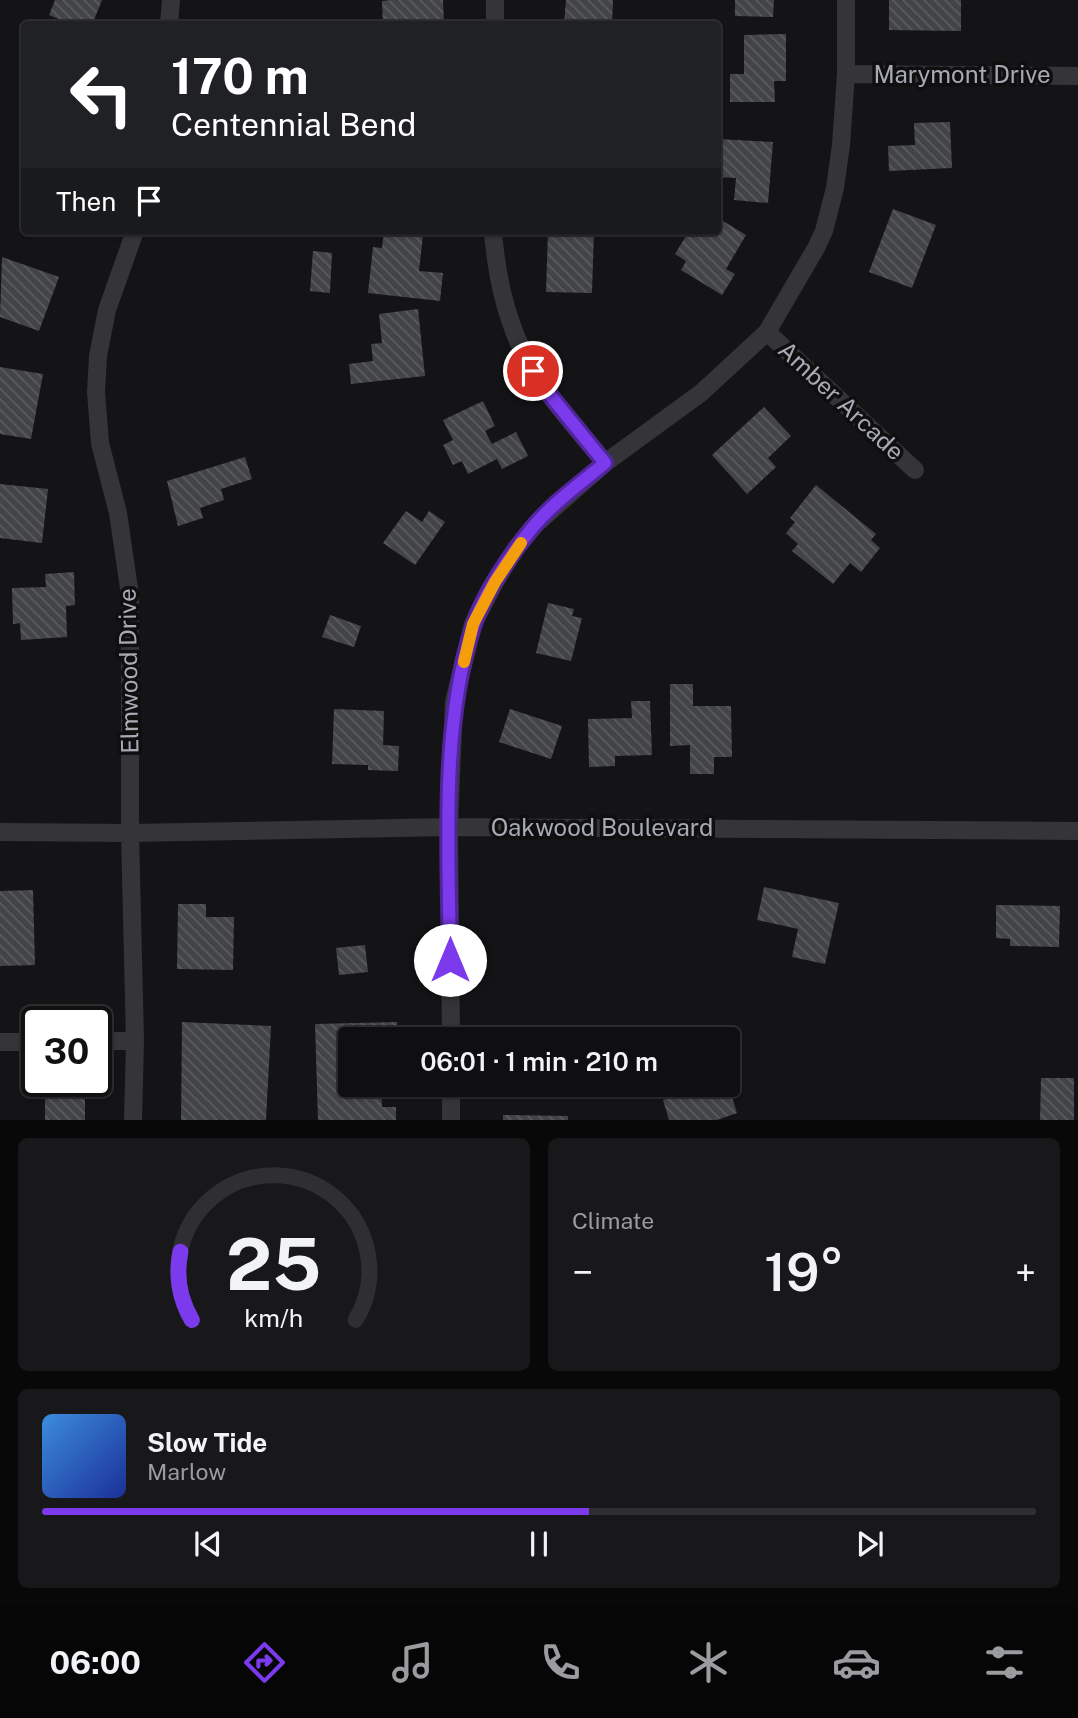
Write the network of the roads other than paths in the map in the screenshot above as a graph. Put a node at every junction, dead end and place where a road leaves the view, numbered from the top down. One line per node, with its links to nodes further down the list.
1 (170, 0): 4 (street)
2 (495, 0): 5 (street)
3 (845, 0): 6 (street)
4 (169, 21)
5 (495, 21)
6 (846, 74): 7 (street, Marymont Drive); 10 (street)
7 (1078, 76)
8 (134, 235): 16 (street, Elmwood Drive)
9 (494, 235): 11 (street)
10 (767, 331): 11 (street); 12 (street, Amber Arcade)
11 (605, 463): 13 (street)
12 (915, 470)
13 (449, 828): 14 (street, Oakwood Boulevard); 16 (street, Oakwood Boulevard); 17 (street)
14 (1078, 831)
15 (0, 832): 16 (street, Oakwood Boulevard)
16 (130, 832): 19 (street, Elmwood Drive)
17 (450, 1027)
18 (112, 1041): 19 (street)
19 (135, 1041): 23 (street, Elmwood Drive)
20 (0, 1042): 21 (street)
21 (21, 1042)
22 (451, 1097): 24 (street)
23 (133, 1119)
24 (451, 1119)

